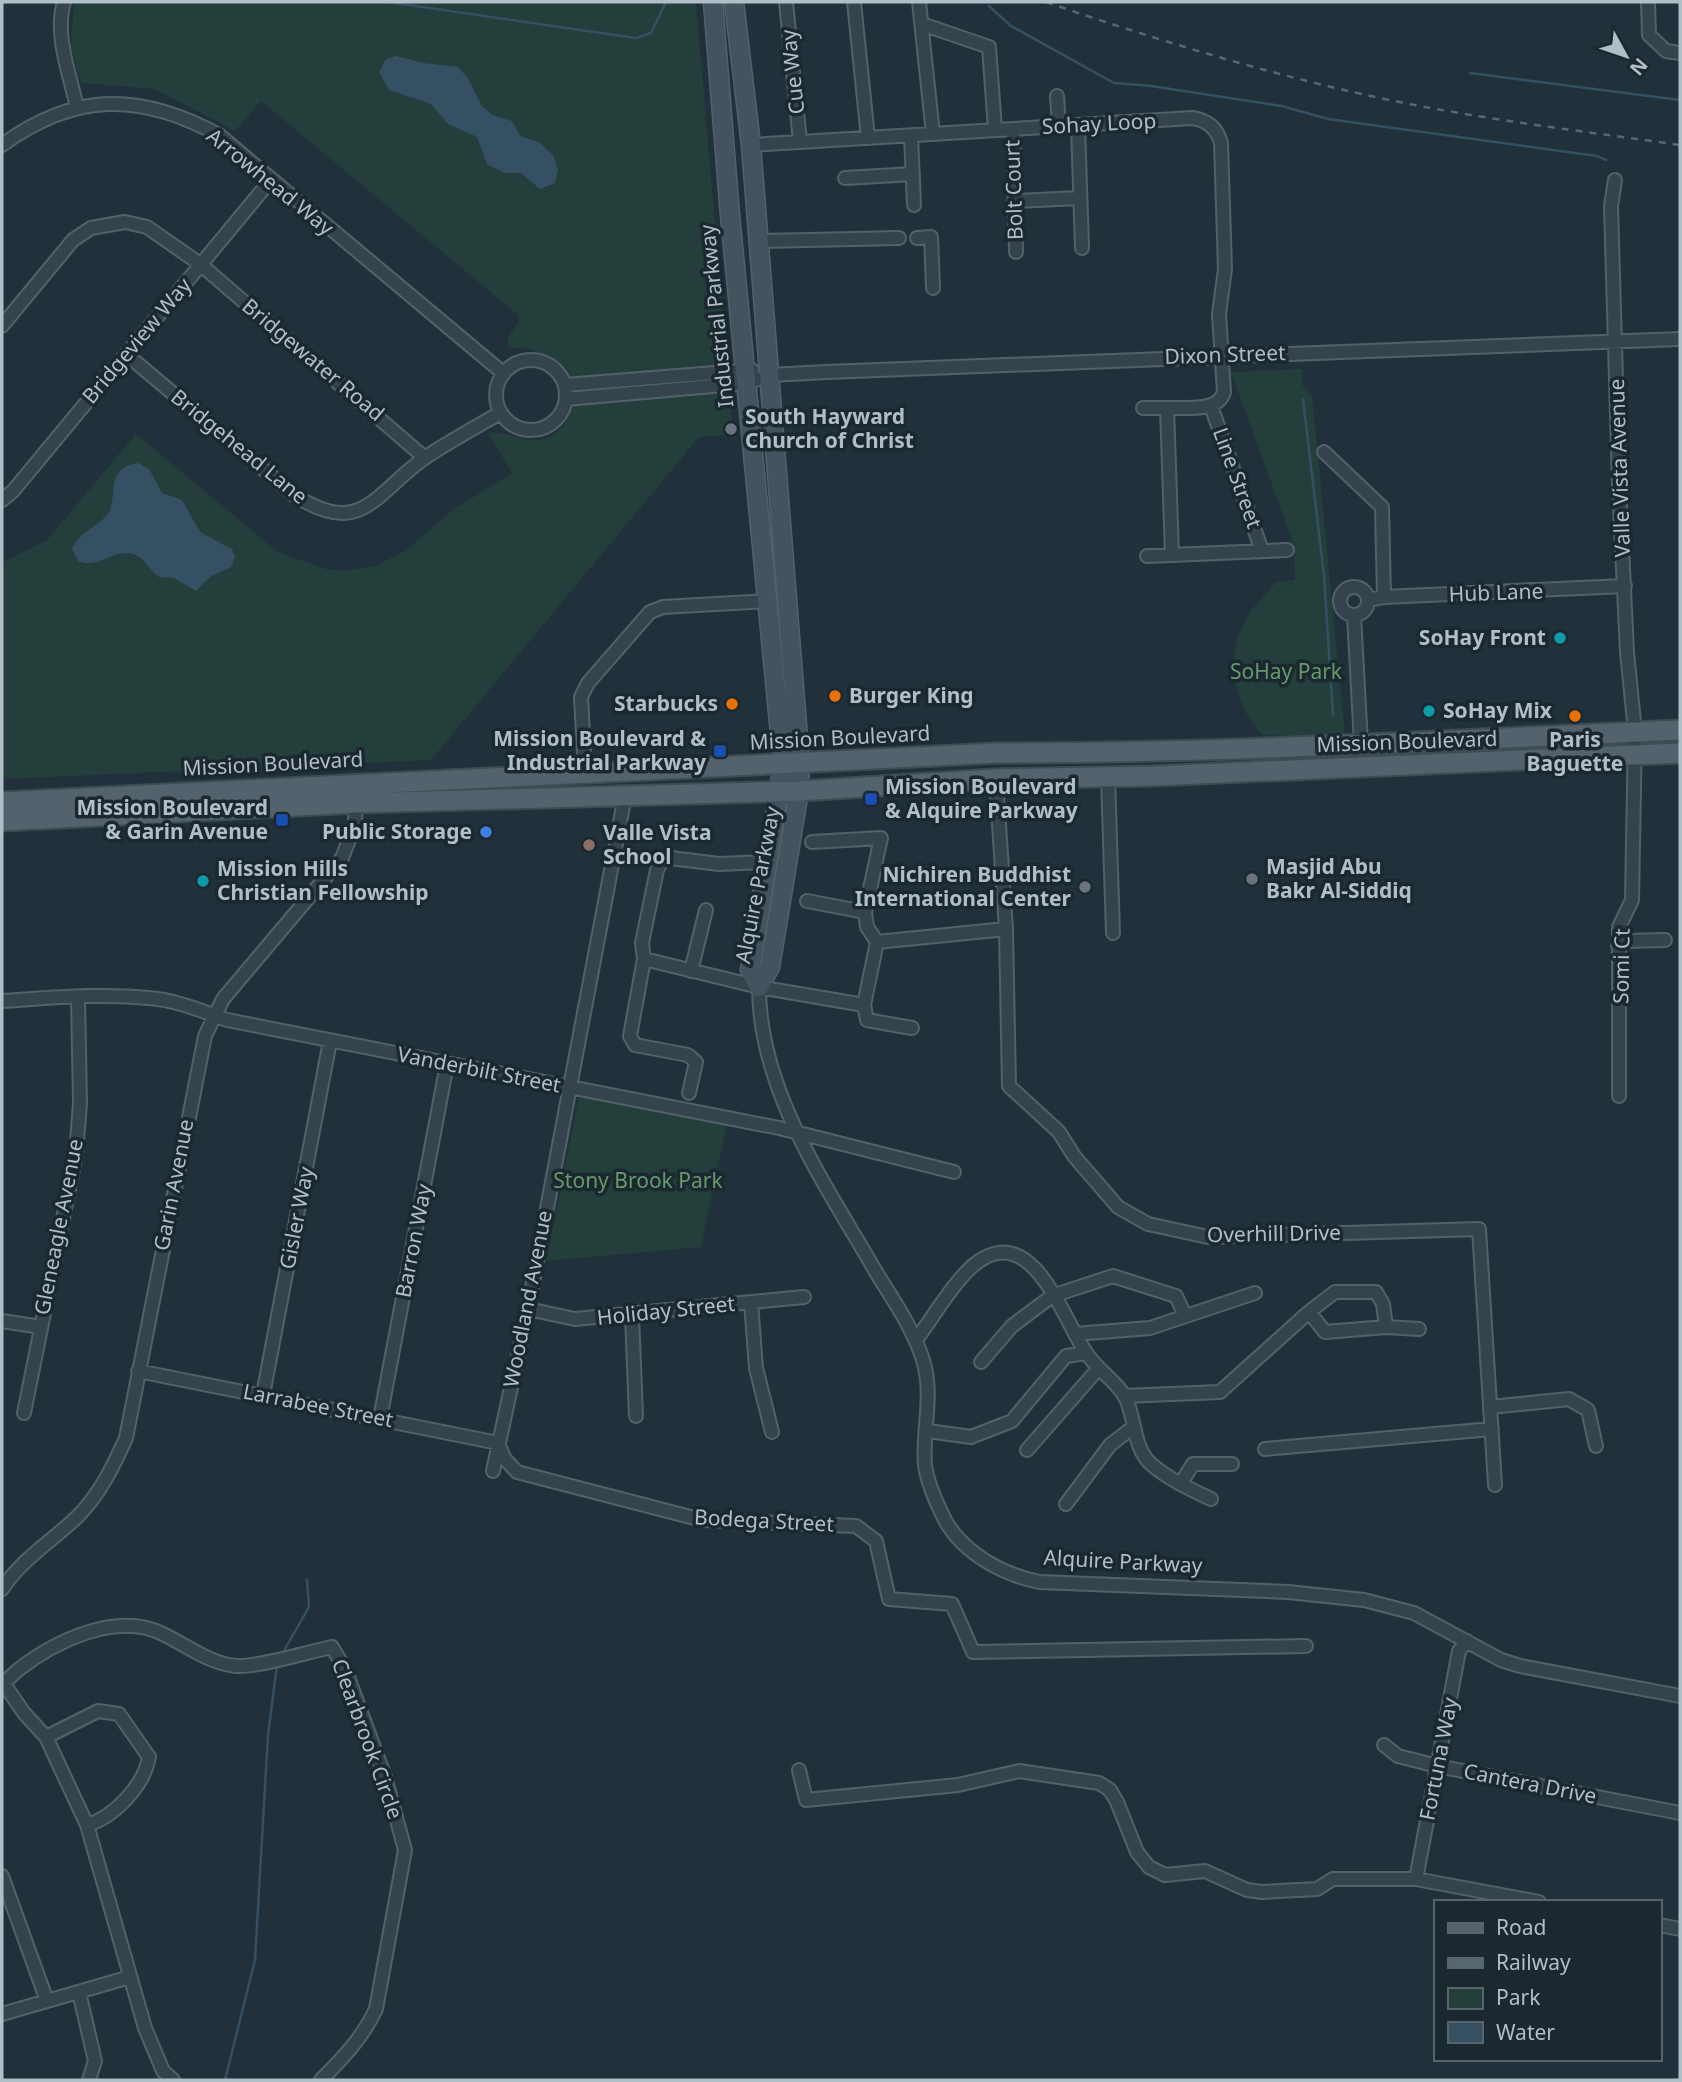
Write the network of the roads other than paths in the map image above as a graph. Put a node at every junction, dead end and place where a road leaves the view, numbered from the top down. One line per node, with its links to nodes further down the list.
1 (64, 2): 11 (street)
2 (713, 2): 43 (main road, Industrial Parkway)
3 (734, 2): 21 (main road, Industrial Parkway)
4 (786, 2): 19 (street, Cue Way)
5 (854, 2): 18 (street)
6 (919, 2): 8 (street)
7 (1648, 2): 9 (street)
8 (922, 23): 14 (street); 16 (street)
9 (1680, 53)
10 (1057, 96): 13 (street)
11 (77, 107): 20 (street, Arrowhead Way); 25 (street, Arrowhead Way)
12 (1078, 126): 13 (street, Sohay Loop); 26 (street); 40 (street, Sohay Loop)
13 (1059, 127): 15 (street, Sohay Loop)
14 (995, 129): 15 (street, Sohay Loop); 16 (street, Sohay Loop)
15 (1013, 129): 27 (street, Bolt Court)
16 (933, 134): 17 (street, Sohay Loop)
17 (911, 136): 18 (street, Sohay Loop); 22 (street)
18 (868, 138): 19 (street, Sohay Loop)
19 (800, 142): 21 (street, Sohay Loop)
20 (2, 145)
21 (751, 145): 31 (main road, Industrial Parkway)
22 (913, 174): 23 (street); 28 (street)
23 (845, 178)
24 (1615, 180): 38 (street, Valle Vista Avenue)
25 (270, 181): 34 (street, Bridgeview Way); 41 (street, Arrowhead Way)
26 (1080, 198): 27 (street); 32 (street)
27 (1014, 201): 33 (street, Bolt Court)
28 (914, 205)
29 (899, 238): 31 (street)
30 (916, 238): 35 (street)
31 (759, 241): 42 (main road, Industrial Parkway)
32 (1082, 248)
33 (1016, 252)
34 (200, 264): 36 (street, Bridgewater Road); 39 (street, Bridgeview Way); 51 (street, Bridgewater Road)
35 (933, 288)
36 (2, 326)
37 (1680, 339): 38 (street, Dixon Street)
38 (1615, 341): 40 (street, Dixon Street); 57 (street, Valle Vista Avenue)
39 (126, 354): 51 (street, Bridgehead Lane); 52 (street, Bridgeview Way)
40 (1221, 356): 42 (street, Dixon Street); 46 (street)
41 (503, 373): 44 (street); 49 (street)
42 (770, 375): 43 (street); 67 (main road, Industrial Parkway)
43 (746, 376): 44 (street); 45 (street); 60 (main road, Industrial Parkway)
44 (565, 385): 45 (street)
45 (566, 399): 49 (street)
46 (1211, 406): 48 (street); 54 (street, Line Street)
47 (1143, 408): 48 (street)
48 (1167, 408): 55 (street)
49 (500, 413): 51 (street, Bridgehead Lane)
50 (1324, 453): 58 (street)
51 (425, 458)
52 (2, 500)
53 (1287, 550): 54 (street)
54 (1262, 551): 55 (street)
55 (1172, 555): 56 (street)
56 (1147, 556)
57 (1625, 586): 58 (street, Hub Lane); 63 (street, Valle Vista Avenue)
58 (1384, 597): 59 (street, Hub Lane)
59 (1368, 600): 61 (street); 61 (street, Hub Lane)
60 (768, 601): 67 (main road, Industrial Parkway); 68 (street)
61 (1354, 615): 64 (street, Hub Lane)
62 (1680, 730): 63 (main road, Mission Boulevard)
63 (1635, 732): 64 (main road, Mission Boulevard); 66 (street, Valle Vista Avenue)
64 (1362, 744): 67 (main road, Mission Boulevard)
65 (1680, 753): 66 (main road, Mission Boulevard)
66 (1635, 755): 69 (main road, Mission Boulevard); 86 (street, Somi Ct)
67 (792, 764): 68 (main road, Mission Boulevard); 72 (main road, Industrial Parkway)
68 (585, 772): 71 (main road, Mission Boulevard)
69 (1108, 777): 70 (main road, Mission Boulevard); 83 (street)
70 (996, 779): 72 (main road, Mission Boulevard); 82 (street, Overhill Drive)
71 (356, 782): 74 (main road, Mission Boulevard); 75 (street, Garin Avenue)
72 (789, 792): 73 (main road, Mission Boulevard); 78 (main road, Alquire Parkway); 89 (main road, Alquire Parkway)
73 (625, 796): 75 (main road, Mission Boulevard); 97 (street, Woodland Avenue)
74 (2, 802)
75 (356, 803): 76 (main road, Mission Boulevard); 93 (street, Garin Avenue)
76 (2, 821)
77 (812, 842): 81 (street)
78 (765, 862): 87 (street); 89 (main road, Alquire Parkway)
79 (807, 901): 81 (street)
80 (706, 910): 88 (street)
81 (865, 912): 85 (street)
82 (1006, 929): 85 (street); 122 (street, Overhill Drive)
83 (1113, 933)
84 (1665, 940): 86 (street)
85 (877, 942): 92 (street)
86 (1618, 946): 99 (street, Somi Ct)
87 (644, 959): 88 (street); 98 (street)
88 (691, 971): 89 (street)
89 (760, 987): 92 (street); 100 (street, Alquire Parkway)
90 (78, 997): 91 (street, Vanderbilt Street); 93 (street, Vanderbilt Street); 111 (street, Gleneagle Avenue)
91 (2, 1001)
92 (864, 1005): 94 (street)
93 (215, 1016): 95 (street, Vanderbilt Street); 119 (street, Garin Avenue)
94 (912, 1028)
95 (330, 1041): 96 (street, Vanderbilt Street); 120 (street, Gisler Way)
96 (447, 1064): 97 (street, Vanderbilt Street); 125 (street, Barron Way)
97 (569, 1087): 100 (street, Vanderbilt Street); 106 (street, Woodland Avenue)
98 (690, 1093)
99 (1619, 1096)
100 (795, 1131): 101 (street, Vanderbilt Street); 115 (street, Alquire Parkway)
101 (954, 1172)
102 (1255, 1293): 109 (street)
103 (1052, 1296): 109 (street); 114 (street); 115 (street); 117 (street)
104 (804, 1297): 105 (street, Holiday Street)
105 (751, 1302): 108 (street, Holiday Street); 129 (street)
106 (528, 1309): 108 (street, Holiday Street); 130 (street, Woodland Avenue)
107 (1308, 1312): 112 (street); 112 (street); 121 (street)
108 (632, 1315): 124 (street)
109 (1185, 1316): 114 (street)
110 (2, 1321): 111 (street)
111 (41, 1327): 123 (street, Gleneagle Avenue)
112 (1385, 1327): 113 (street)
113 (1419, 1329)
114 (1074, 1334): 116 (street)
115 (916, 1340): 128 (street, Alquire Parkway)
116 (1086, 1353): 118 (street); 128 (street)
117 (981, 1362)
118 (1098, 1369): 121 (street); 133 (street)
119 (138, 1371): 120 (street, Larrabee Street); 140 (street, Garin Avenue)
120 (263, 1395): 125 (street, Larrabee Street)
121 (1124, 1396): 126 (street)
122 (1491, 1407): 127 (street, Overhill Drive); 131 (street)
123 (24, 1413)
124 (636, 1416)
125 (380, 1419): 130 (street, Larrabee Street)
126 (1132, 1427): 136 (street); 139 (street)
127 (1492, 1429): 132 (street); 137 (street, Overhill Drive)
128 (928, 1431): 141 (street, Alquire Parkway)
129 (772, 1432)
130 (498, 1443): 135 (street, Woodland Avenue); 142 (street, Bodega Street)
131 (1596, 1446)
132 (1265, 1449)
133 (1027, 1450)
134 (1232, 1464): 136 (street)
135 (493, 1471)
136 (1181, 1483): 138 (street)
137 (1494, 1485)
138 (1211, 1499)
139 (1066, 1504)
140 (2, 1589)
141 (1467, 1642): 144 (street, Alquire Parkway); 147 (street, Fortuna Way)
142 (1306, 1646)
143 (3, 1684): 145 (street, Clearbrook Circle); 162 (street, Clearbrook Circle)
144 (1680, 1696)
145 (46, 1738): 150 (street, Clearbrook Circle); 150 (street)
146 (1384, 1745): 147 (street, Cantera Drive)
147 (1437, 1766): 149 (street, Cantera Drive); 152 (street, Fortuna Way)
148 (799, 1770): 152 (street)
149 (1680, 1812)
150 (87, 1825): 156 (street, Clearbrook Circle)
151 (2, 1876): 158 (street)
152 (1416, 1879): 153 (street)
153 (1528, 1900)
154 (1661, 1925): 155 (street)
155 (1680, 1929)
156 (130, 1977): 157 (street); 161 (street, Clearbrook Circle)
157 (79, 1992): 158 (street); 160 (street)
158 (47, 2001): 159 (street)
159 (2, 2014)
160 (89, 2080)
161 (173, 2080)
162 (321, 2080)

